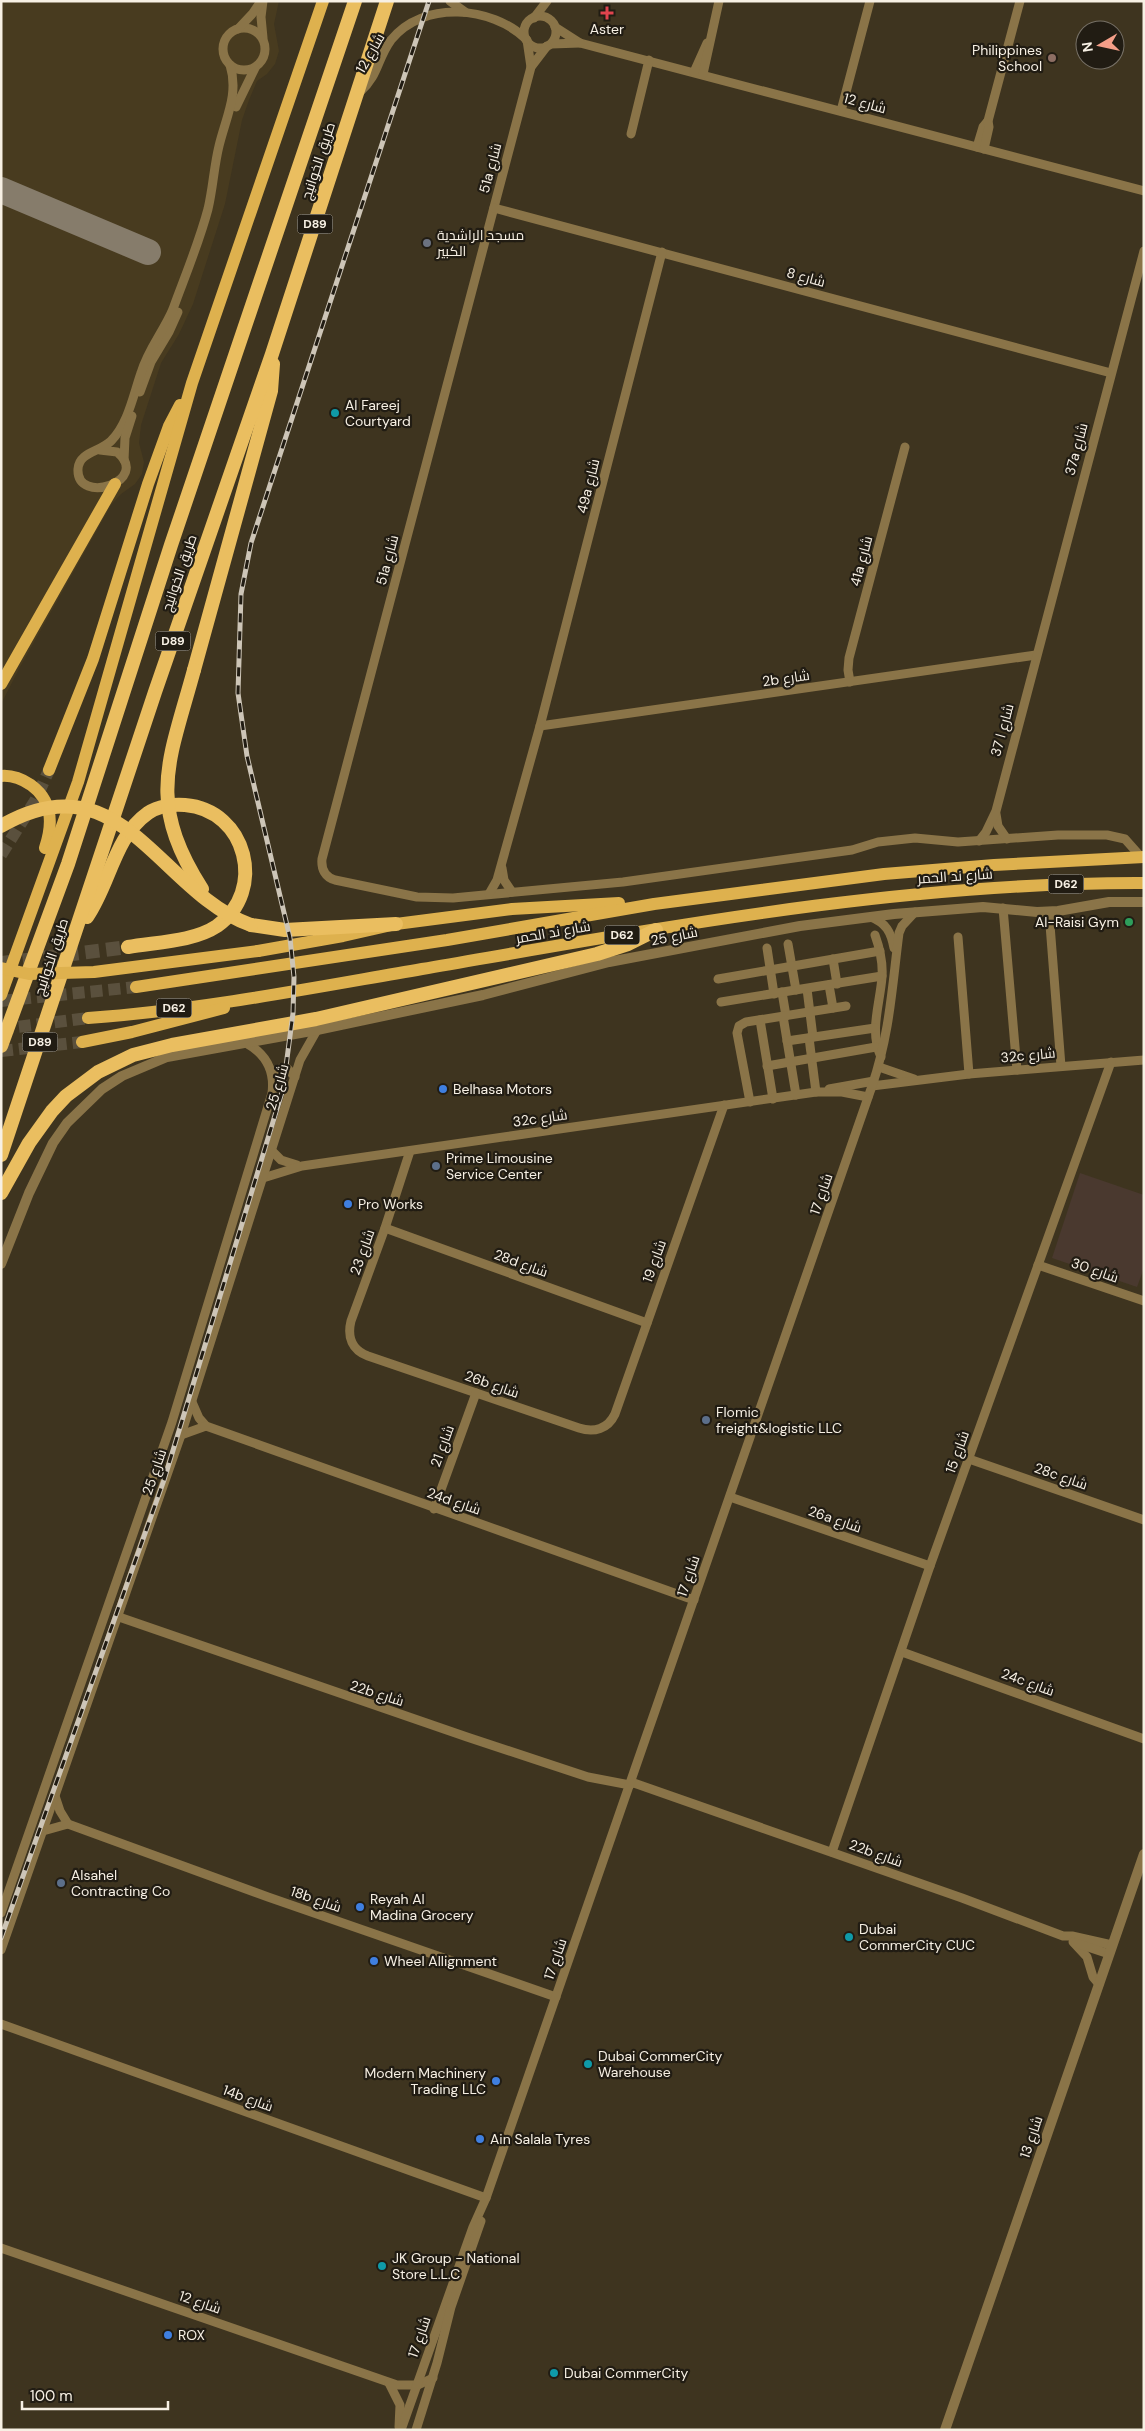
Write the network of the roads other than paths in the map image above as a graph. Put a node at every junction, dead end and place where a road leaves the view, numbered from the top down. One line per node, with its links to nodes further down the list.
1 (262, 1): 14 (street); 15 (street)
2 (323, 1): 34 (main road)
3 (355, 1): 98 (highway, طريق الخوانيج / D89)
4 (387, 1): 24 (highway, طريق الخوانيج / D89)
5 (450, 1): 10 (street, شارع 12)
6 (548, 1): 11 (street); 13 (street)
7 (719, 1): 23 (street)
8 (870, 1): 25 (street)
9 (1020, 1): 27 (street)
10 (465, 12): 12 (street, شارع 12); 24 (street, شارع 12)
11 (533, 18): 12 (street, شارع 12); 13 (street); 16 (street)
12 (506, 24): 16 (street, شارع 12)
13 (554, 24): 17 (street, شارع 12); 18 (street)
14 (238, 28): 15 (street); 20 (street)
15 (263, 39): 22 (street)
16 (527, 40): 18 (street); 21 (street, 51a شارع)
17 (580, 42): 18 (street, شارع 12); 19 (street, شارع 12)
18 (549, 45): 21 (street, 51a شارع)
19 (649, 60): 23 (street, شارع 12); 26 (street)
20 (230, 65): 22 (street); 36 (street)
21 (531, 67): 29 (street, 51a شارع)
22 (255, 68): 37 (street)
23 (698, 73): 25 (street, شارع 12)
24 (358, 94): 32 (highway, طريق الخوانيج / D89)
25 (841, 111): 27 (street, شارع 12)
26 (631, 134)
27 (981, 148): 28 (street, شارع 12)
28 (1144, 191)
29 (494, 208): 31 (street, شارع 8); 54 (street, 51a شارع)
30 (1144, 251): 33 (street, 37a شارع)
31 (662, 252): 33 (street, شارع 8); 42 (street, 49a شارع)
32 (272, 354): 55 (highway, bridge); 63 (highway, طريق الخوانيج / D89)
33 (1111, 373): 39 (street, 37a شارع)
34 (192, 383): 43 (main road); 52 (main road)
35 (905, 447): 40 (street, 41a شارع)
36 (100, 450): 37 (street); 38 (street)
37 (124, 460): 38 (street)
38 (115, 484): 41 (main road)
39 (1036, 655): 40 (street, 2b شارع); 45 (street, شارع ا 37)
40 (850, 682): 42 (street, 2b شارع)
41 (1, 684)
42 (540, 726): 50 (street, 49a شارع)
43 (49, 770)
44 (1, 776): 52 (main road)
45 (996, 811): 47 (street); 48 (street, شارع ا 37)
46 (1, 826): 55 (highway, bridge)
47 (1007, 839): 48 (street, 51a شارع); 49 (street, 51a شارع)
48 (979, 841): 53 (street, 51a شارع)
49 (1143, 857): 57 (main road, شارع ند الحمر / D62)
50 (501, 863): 53 (street); 54 (street, 49a شارع)
51 (1144, 883): 64 (main road, شارع ند الحمر / D62)
52 (40, 884): 83 (main road)
53 (512, 892): 54 (street, 51a شارع)
54 (489, 894)
55 (209, 900): 62 (highway, bridge)
56 (1144, 902): 60 (street, شارع 25)
57 (654, 904): 62 (main road); 79 (main road, شارع ند الحمر / D62)
58 (1003, 908): 59 (street, شارع 25); 60 (street, شارع 25); 108 (street)
59 (915, 912): 61 (street, شارع 25); 71 (street, شارع 17)
60 (1049, 912): 106 (street)
61 (871, 917): 71 (street, شارع 17); 93 (street, شارع 25)
62 (396, 924): 74 (main road, bridge)
63 (78, 929): 68 (highway); 122 (highway, طريق الخوانيج / D89)
64 (656, 930): 84 (main road, شارع ند الحمر / D62); 125 (highway)
65 (875, 935): 70 (street)
66 (958, 937): 109 (street)
67 (788, 944): 73 (street)
68 (128, 947)
69 (767, 948): 75 (street)
70 (880, 951): 72 (street); 76 (street)
71 (896, 958): 100 (street, شارع 17)
72 (834, 959): 73 (street); 78 (street)
73 (792, 966): 75 (street); 81 (street)
74 (1, 968)
75 (770, 970): 77 (street); 82 (street)
76 (882, 976): 78 (street); 92 (street)
77 (718, 979)
78 (833, 984): 80 (street); 87 (street)
79 (136, 987)
80 (807, 989): 81 (street); 88 (street)
81 (796, 990): 82 (street)
82 (778, 993): 85 (street); 89 (street)
83 (1, 995)
84 (260, 997): 90 (main road, شارع ند الحمر / D62); 96 (main road)
85 (721, 1002)
86 (846, 1006): 87 (street)
87 (832, 1008): 88 (street)
88 (810, 1012): 89 (street); 94 (street)
89 (784, 1016): 91 (street); 95 (street)
90 (88, 1018)
91 (760, 1020): 105 (street); 118 (street)
92 (875, 1028): 94 (street); 99 (street)
93 (317, 1030): 97 (street); 111 (street, شارع 25)
94 (811, 1037): 95 (street); 101 (street)
95 (787, 1041): 103 (street)
96 (82, 1042)
97 (246, 1043): 110 (street, شارع 25); 127 (street)
98 (1, 1046)
99 (876, 1047): 100 (street); 101 (street)
100 (881, 1057): 107 (street, شارع 17)
101 (812, 1058): 103 (street); 114 (street)
102 (1144, 1060): 104 (street, 32c شارع)
103 (791, 1062): 105 (street); 115 (street)
104 (1111, 1062): 106 (street, 32c شارع); 128 (street, شارع 15)
105 (767, 1066): 117 (street)
106 (1061, 1066): 108 (street, 32c شارع)
107 (878, 1067): 112 (street, 32c شارع); 113 (street, شارع 17)
108 (1017, 1070): 109 (street, 32c شارع)
109 (969, 1074): 112 (street, 32c شارع)
110 (273, 1075): 111 (street); 152 (street, شارع 25)
111 (295, 1077): 121 (street, شارع 25)
112 (914, 1079): 113 (street, 32c شارع)
113 (873, 1083): 114 (street, 32c شارع); 116 (street, شارع 17)
114 (819, 1092): 115 (street, 32c شارع); 116 (street, 32c شارع)
115 (796, 1095): 117 (street, 32c شارع)
116 (868, 1097): 138 (street, شارع 17)
117 (773, 1099): 118 (street, 32c شارع)
118 (750, 1102): 119 (street, 32c شارع)
119 (724, 1106): 120 (street, 32c شارع); 130 (street, شارع 19)
120 (410, 1150): 123 (street, 32c شارع); 126 (street, شارع 23)
121 (272, 1151): 123 (street); 124 (street, شارع 25)
122 (1, 1155)
123 (302, 1166): 124 (street, 32c شارع)
124 (263, 1178): 133 (street, شارع 25)
125 (1, 1193)
126 (385, 1228): 130 (street, 28d شارع); 131 (street, شارع 23)
127 (1, 1264)
128 (1038, 1265): 129 (street, شارع 30); 137 (street, شارع 15)
129 (1144, 1301)
130 (647, 1323): 134 (street, شارع 19)
131 (368, 1356): 132 (street, 26b شارع)
132 (476, 1393): 134 (street, 26b شارع); 139 (street, شارع 21)
133 (192, 1402): 135 (street); 136 (street, شارع 25)
134 (608, 1424)
135 (206, 1426): 136 (street); 139 (street, 24d شارع)
136 (181, 1435): 143 (street, شارع 25)
137 (969, 1459): 140 (street, 28c شارع); 141 (street, شارع 15)
138 (730, 1497): 141 (street, 26a شارع); 142 (street, شارع 17)
139 (434, 1509): 142 (street, 24d شارع)
140 (1144, 1520)
141 (930, 1566): 144 (street, شارع 15)
142 (694, 1600): 146 (street, شارع 17)
143 (119, 1617): 146 (street, 22b شارع); 147 (street, شارع 25)
144 (902, 1652): 145 (street, 24c شارع); 150 (street, شارع 15)
145 (1144, 1739)
146 (630, 1783): 150 (street, 22b شارع); 158 (street, شارع 17)
147 (55, 1796): 148 (street); 149 (street, شارع 25)
148 (68, 1824): 149 (street); 158 (street, 18b شارع)
149 (43, 1831): 155 (street, شارع 25)
150 (832, 1852): 153 (street, 22b شارع)
151 (1144, 1854): 156 (street, شارع 13)
152 (1, 1913)
153 (1062, 1936): 154 (street); 156 (street, 22b شارع)
154 (1074, 1942): 156 (street); 157 (street)
155 (1, 1950)
156 (1111, 1950): 157 (street, شارع 13)
157 (1099, 1984): 167 (street, شارع 13)
158 (556, 1997): 160 (street, شارع 17)
159 (1, 2024): 160 (street, 14b شارع)
160 (486, 2198): 162 (street, شارع 17); 164 (street, شارع 17)
161 (1, 2248): 163 (street, شارع 12)
162 (433, 2378): 164 (street, شارع 12); 166 (street, شارع 17)
163 (389, 2383): 164 (street, شارع 12); 165 (street)
164 (418, 2384): 165 (street, شارع 17)
165 (400, 2430)
166 (416, 2430)
167 (945, 2430)

